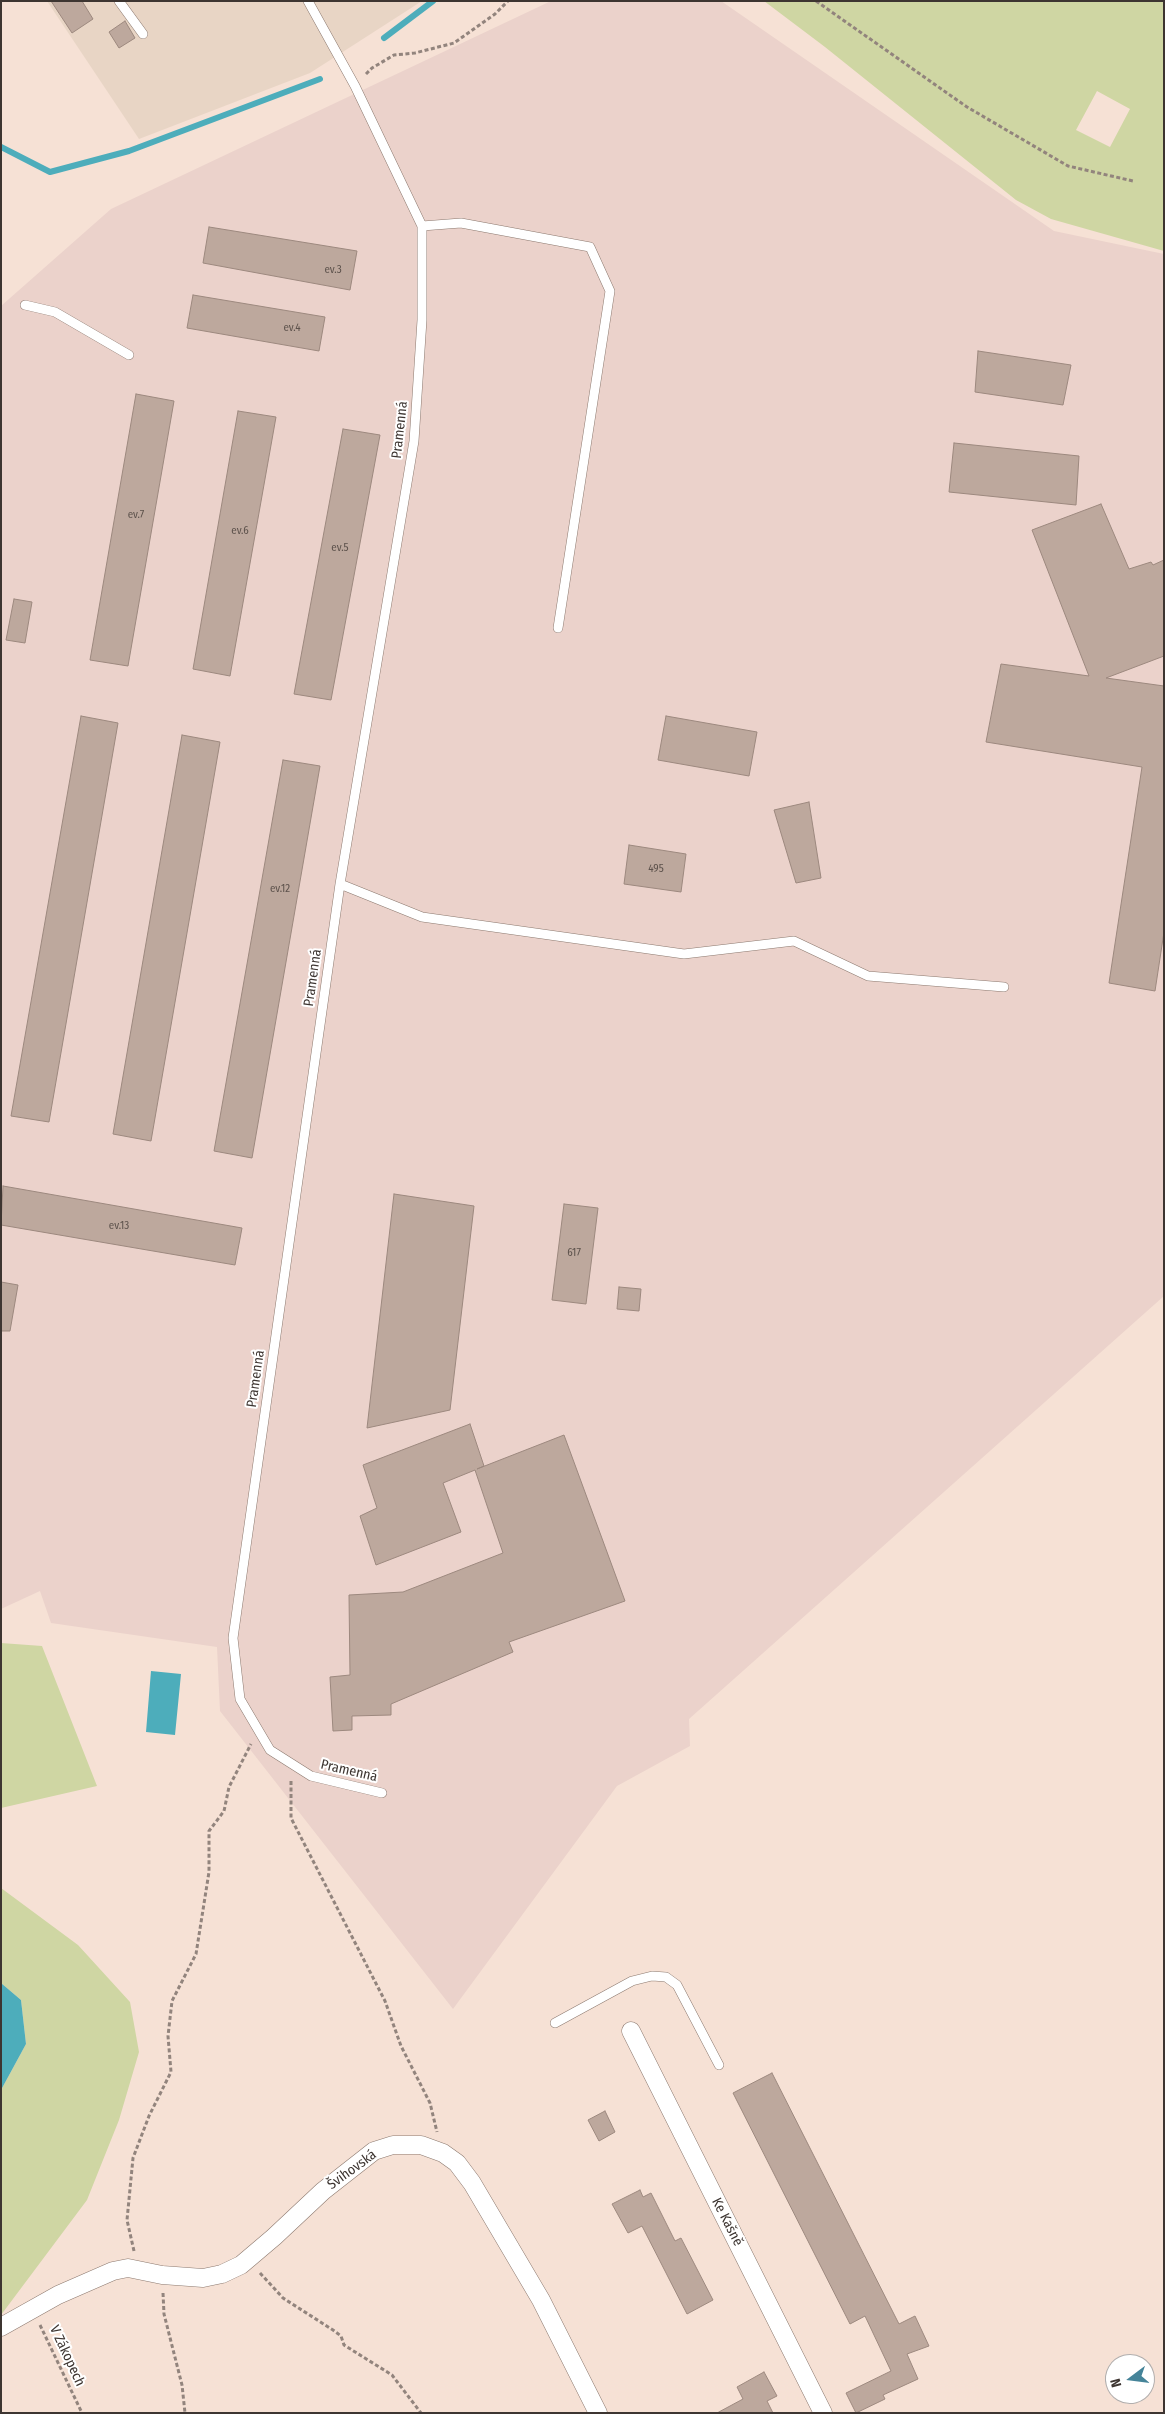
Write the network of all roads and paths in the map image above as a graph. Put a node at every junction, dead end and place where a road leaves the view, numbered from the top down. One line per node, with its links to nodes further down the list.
1 (119, 1): 5 (lane)
2 (308, 1): 6 (lane, Pramenná)
3 (508, 1): 6 (path)
4 (816, 1): 7 (path)
5 (143, 34)
6 (354, 86): 8 (lane, Pramenná)
7 (1133, 181)
8 (422, 226): 11 (lane); 12 (lane, Pramenná)
9 (25, 305): 10 (lane)
10 (129, 356)
11 (558, 628)
12 (340, 884): 13 (lane); 14 (lane, Pramenná)
13 (1004, 986)
14 (258, 1730): 15 (lane, Pramenná); 22 (path)
15 (290, 1763): 16 (lane, Pramenná); 20 (path)
16 (382, 1793)
17 (555, 2023): 19 (lane)
18 (631, 2031): 30 (street, Ke Kašně)
19 (719, 2065)
20 (438, 2135)
21 (249, 2258): 23 (street, Švihovská); 28 (path); 29 (street, Švihovská)
22 (137, 2270): 23 (street, Švihovská); 24 (street, Švihovská)
23 (162, 2275): 27 (path)
24 (33, 2308): 25 (street, Švihovská); 26 (path, V Zákopech)
25 (1, 2328)
26 (82, 2413)
27 (185, 2413)
28 (421, 2413)
29 (598, 2413)
30 (823, 2413)

